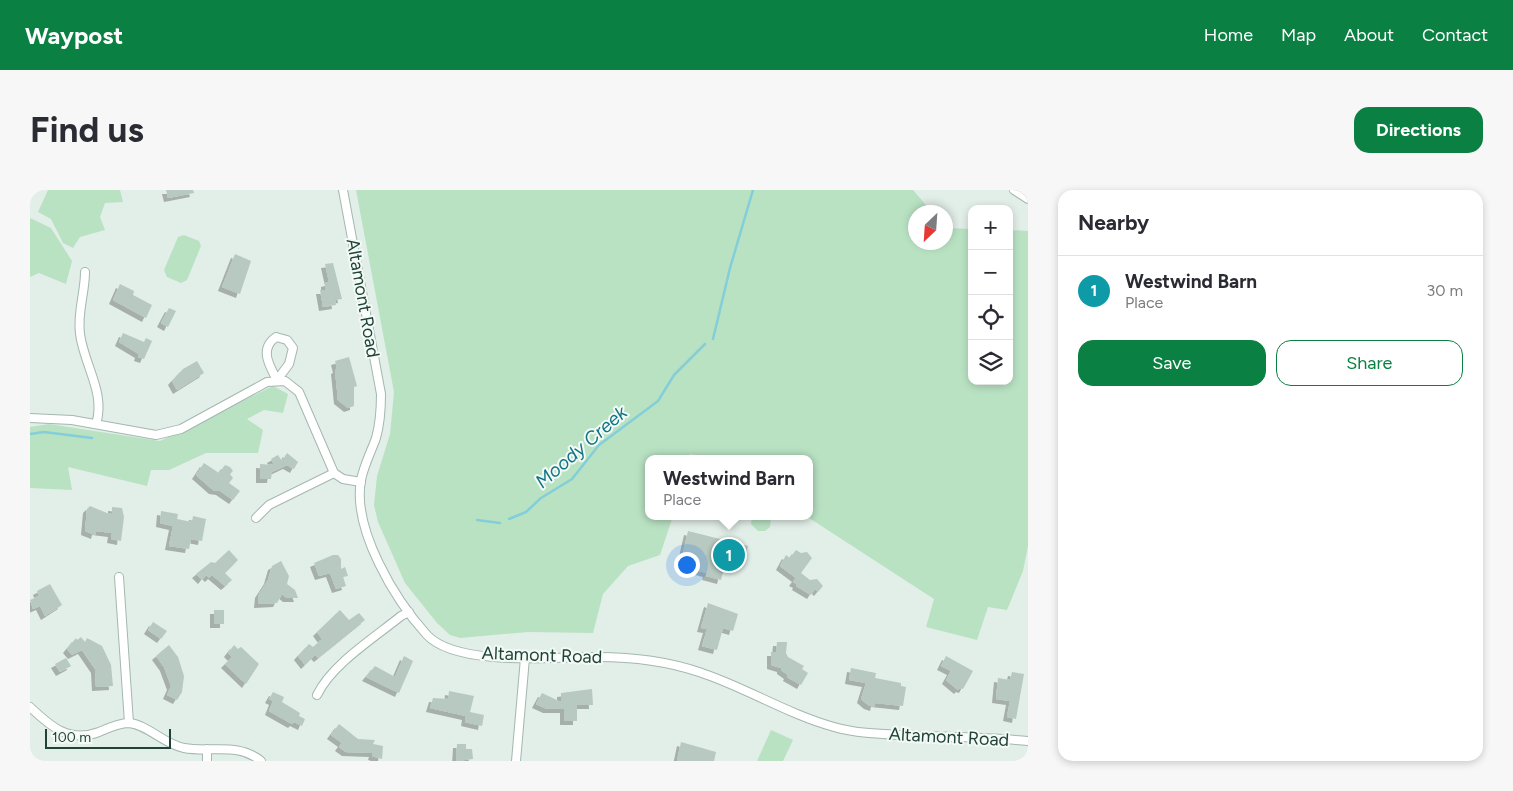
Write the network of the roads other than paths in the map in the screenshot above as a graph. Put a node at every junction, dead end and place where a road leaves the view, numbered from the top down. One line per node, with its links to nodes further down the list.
1 (343, 190): 9 (street, Altamont Road)
2 (1014, 190): 3 (street)
3 (1028, 199)
4 (85, 272): 7 (street)
5 (277, 380): 5 (street); 7 (street); 8 (street)
6 (30, 418): 7 (street)
7 (96, 424)
8 (334, 473): 9 (street); 10 (street)
9 (361, 482): 12 (street, Altamont Road)
10 (256, 518)
11 (119, 577): 16 (street)
12 (409, 612): 13 (street, Altamont Road); 14 (street)
13 (525, 658): 17 (street, Altamont Road); 21 (street)
14 (317, 695)
15 (30, 707): 16 (street)
16 (129, 723): 18 (street)
17 (1028, 741)
18 (207, 749): 19 (street); 20 (street)
19 (206, 761)
20 (261, 761)
21 (516, 761)

